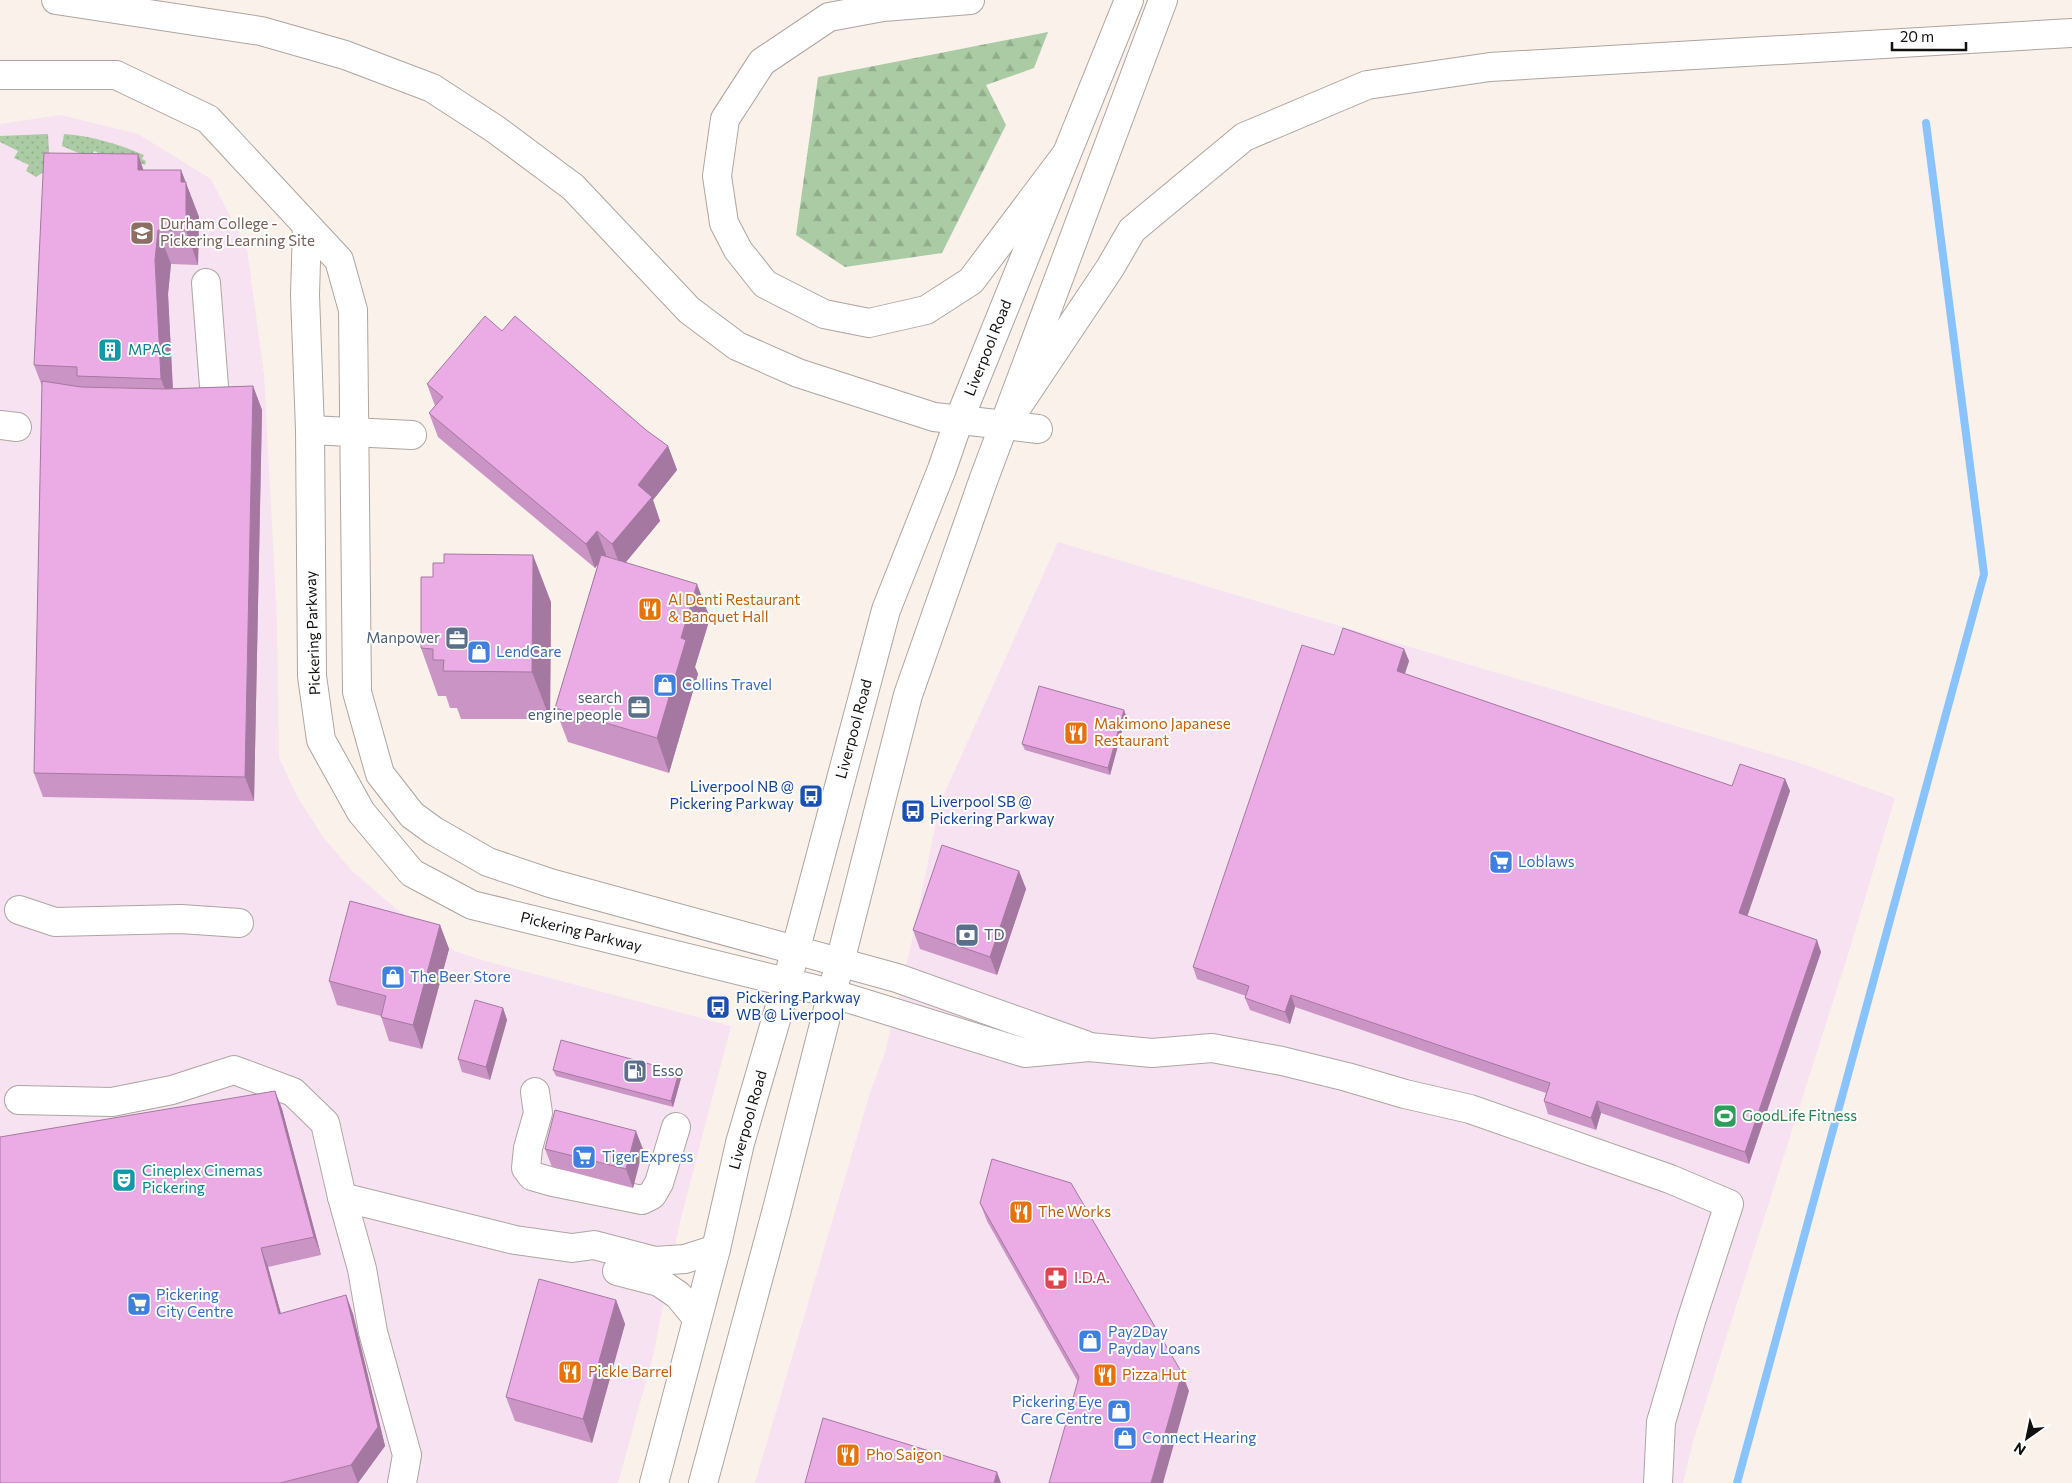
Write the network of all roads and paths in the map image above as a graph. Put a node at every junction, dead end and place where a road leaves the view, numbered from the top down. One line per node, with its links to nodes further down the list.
1 (56, 0): 11 (main road)
2 (970, 0): 7 (main road)
3 (1126, 7): 7 (main road, Liverpool Road)
4 (1160, 9): 12 (main road)
5 (2072, 33): 12 (main road)
6 (0, 75): 8 (main road)
7 (1065, 156): 11 (main road, Liverpool Road)
8 (307, 227): 14 (main road, Pickering Parkway); 15 (main road)
9 (206, 283): 10 (main road)
10 (216, 412)
11 (959, 420): 12 (main road); 19 (main road, Liverpool Road)
12 (1005, 425): 13 (main road); 20 (main road)
13 (1038, 429)
14 (310, 430): 15 (main road); 21 (main road, Pickering Parkway)
15 (356, 434): 16 (main road); 19 (main road)
16 (412, 435)
17 (19, 910): 18 (main road)
18 (239, 923)
19 (794, 950): 20 (main road); 21 (main road, Liverpool Road)
20 (842, 962): 22 (main road); 23 (main road)
21 (787, 982): 22 (main road, Pickering Parkway); 29 (main road, Liverpool Road)
22 (831, 993): 23 (main road, Pickering Parkway); 33 (main road)
23 (1089, 1046): 34 (main road)
24 (534, 1092): 26 (main road)
25 (19, 1100): 27 (main road)
26 (676, 1127)
27 (342, 1197): 28 (main road); 31 (main road)
28 (572, 1248): 29 (main road); 30 (main road)
29 (716, 1249): 30 (main road, Liverpool Road)
30 (697, 1318): 32 (main road, Liverpool Road)
31 (402, 1483)
32 (654, 1483)
33 (703, 1483)
34 (1658, 1483)

